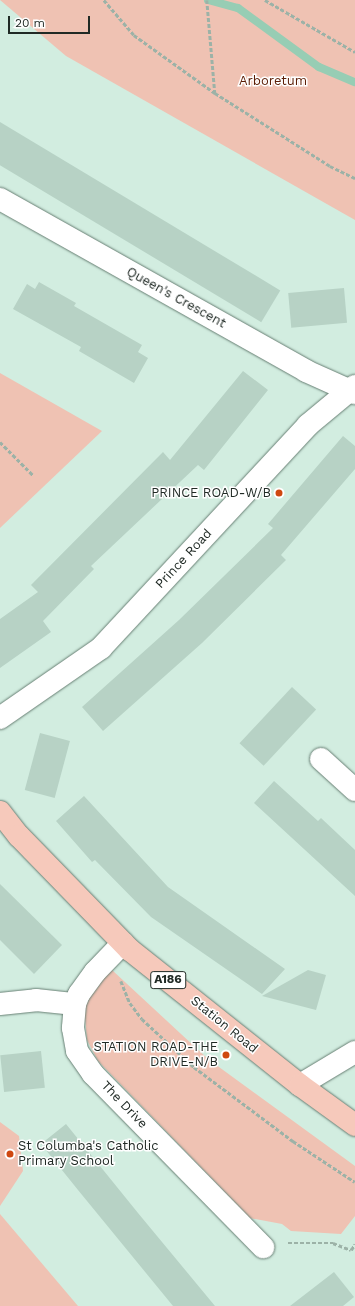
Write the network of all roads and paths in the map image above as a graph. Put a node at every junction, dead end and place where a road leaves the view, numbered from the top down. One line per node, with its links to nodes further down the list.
1 (104, 0): 5 (path)
2 (207, 0): 5 (path)
3 (265, 0): 4 (path)
4 (355, 52)
5 (215, 93): 6 (path)
6 (355, 178)
7 (0, 199): 8 (street, Queen's Crescent)
8 (353, 389): 11 (street, Prince Road)
9 (0, 442): 10 (path)
10 (34, 476)
11 (0, 718)
12 (321, 760): 13 (street)
13 (355, 790)
14 (0, 812): 15 (main road, Station Road / A186)
15 (118, 948): 17 (street, The Drive); 19 (main road, Station Road / A186); 21 (path)
16 (0, 1004): 17 (street)
17 (75, 1004): 23 (street, The Drive)
18 (355, 1052): 19 (street)
19 (300, 1085): 20 (main road, Station Road / A186)
20 (355, 1125)
21 (355, 1182)
22 (355, 1244): 23 (path)
23 (263, 1246)

